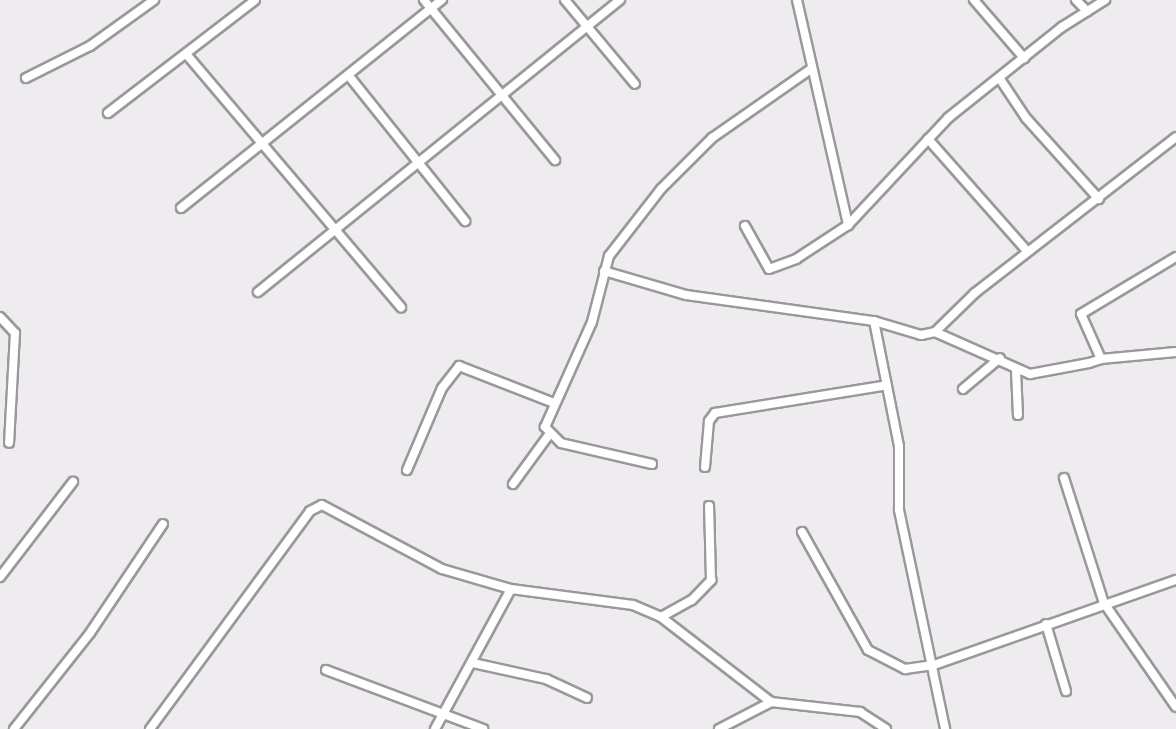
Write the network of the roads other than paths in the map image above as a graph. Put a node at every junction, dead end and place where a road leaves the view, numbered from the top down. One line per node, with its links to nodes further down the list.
1 (154, 0): 18 (street)
2 (255, 0): 14 (street)
3 (424, 0): 11 (street)
4 (442, 0): 11 (street)
5 (565, 0): 13 (street)
6 (620, 0): 13 (street)
7 (797, 0): 16 (street)
8 (974, 0): 15 (street)
9 (1076, 0): 12 (street)
10 (1105, 0): 12 (street)
11 (432, 9): 17 (street); 21 (street)
12 (1087, 11): 15 (street)
13 (587, 26): 20 (street); 21 (street)
14 (187, 55): 22 (street); 25 (street)
15 (1024, 58): 19 (street)
16 (811, 69): 31 (street); 36 (street)
17 (349, 76): 25 (street); 27 (street)
18 (26, 79)
19 (1000, 79): 24 (street); 28 (street)
20 (635, 84)
21 (503, 95): 26 (street); 27 (street)
22 (108, 113)
23 (1176, 137): 28 (street)
24 (928, 139): 31 (street); 34 (street)
25 (263, 146): 29 (street); 33 (street)
26 (555, 160)
27 (419, 163): 30 (street); 33 (street)
28 (1100, 199): 34 (street)
29 (181, 208)
30 (465, 221)
31 (848, 225): 32 (street)
32 (745, 226)
33 (335, 233): 37 (street); 38 (street)
34 (1027, 251): 41 (street)
35 (1176, 257): 44 (street)
36 (604, 271): 40 (street); 48 (street)
37 (258, 292)
38 (401, 307)
39 (0, 317): 51 (street)
40 (874, 321): 41 (street); 46 (street)
41 (935, 332): 43 (street)
42 (1176, 352): 44 (street)
43 (1000, 358): 45 (street); 47 (street)
44 (1101, 359): 45 (street)
45 (1017, 370): 49 (street)
46 (887, 385): 53 (street); 68 (street)
47 (963, 389)
48 (554, 403): 50 (street); 54 (street)
49 (1018, 415)
50 (548, 436): 52 (street); 57 (street)
51 (9, 443)
52 (652, 464)
53 (705, 467)
54 (407, 470)
55 (1064, 478): 64 (street)
56 (72, 482): 61 (street)
57 (513, 484)
58 (709, 506): 65 (street)
59 (163, 524): 75 (street)
60 (802, 532): 68 (street)
61 (0, 577)
62 (1176, 580): 64 (street)
63 (511, 589): 65 (street); 67 (street); 76 (street)
64 (1104, 603): 66 (street); 73 (street)
65 (662, 617): 72 (street)
66 (1046, 624): 68 (street); 70 (street)
67 (473, 663): 71 (street); 74 (street)
68 (934, 665): 81 (street)
69 (326, 670): 74 (street)
70 (1066, 691)
71 (587, 698)
72 (771, 702): 79 (street); 80 (street)
73 (1176, 707)
74 (445, 714): 77 (street); 78 (street)
75 (14, 729)
76 (150, 729)
77 (435, 729)
78 (483, 729)
79 (719, 729)
80 (886, 729)
81 (945, 729)

